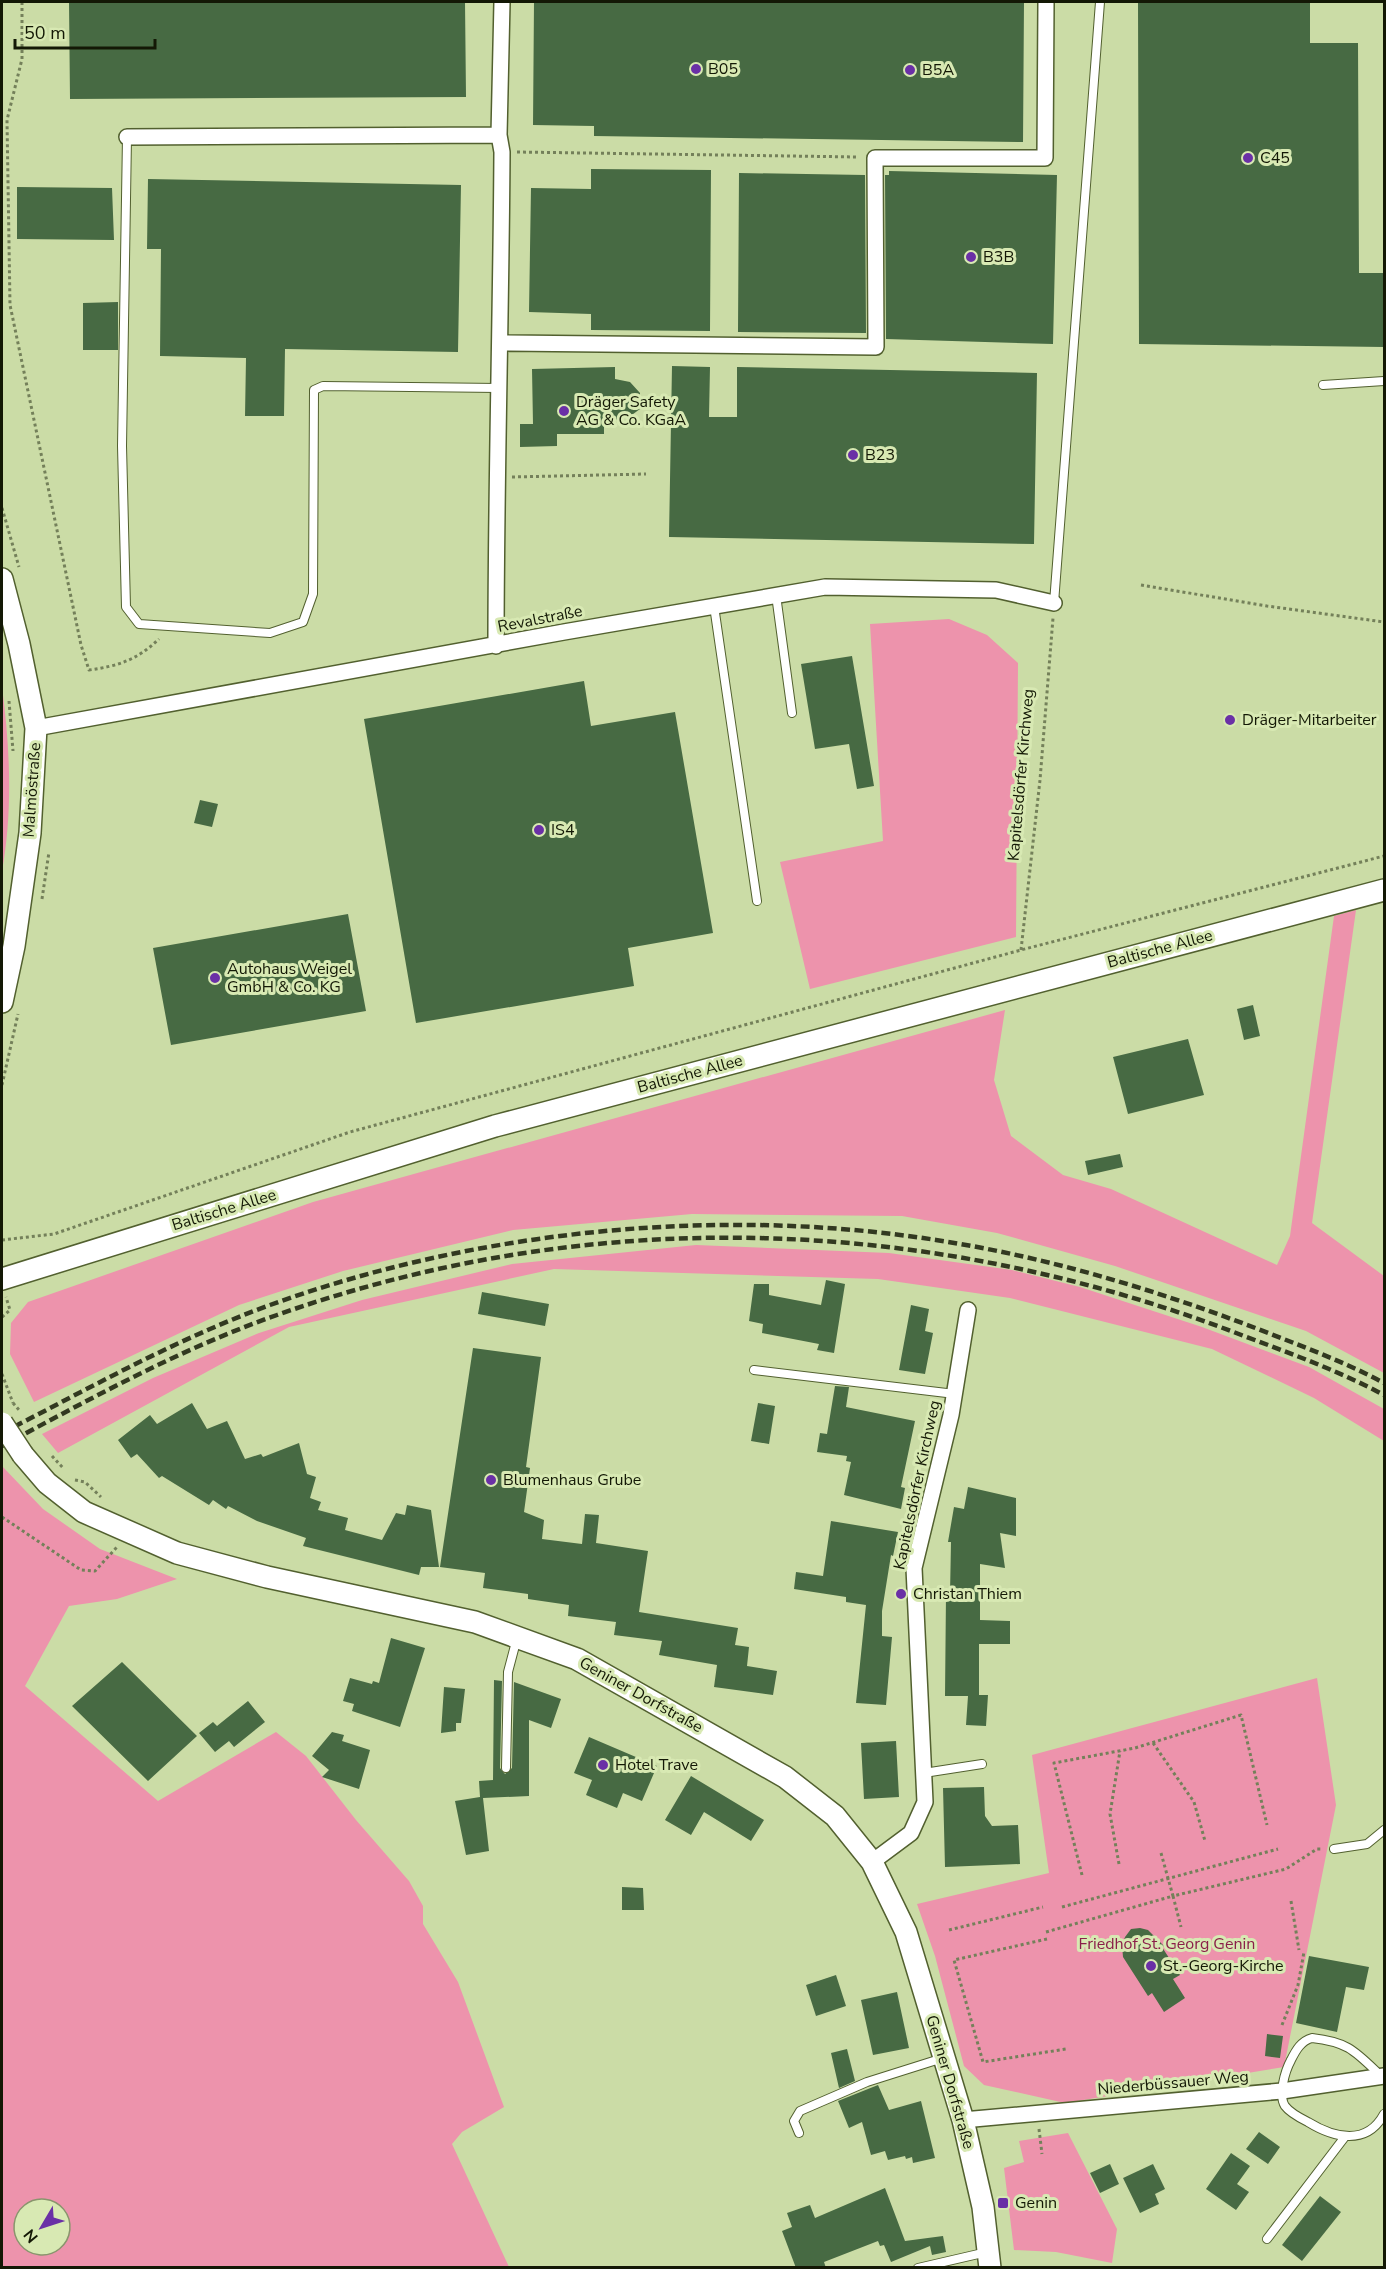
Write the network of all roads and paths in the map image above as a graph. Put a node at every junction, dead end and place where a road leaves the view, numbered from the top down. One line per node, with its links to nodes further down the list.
1 (22, 2): 21 (path)
2 (502, 2): 5 (street)
3 (1046, 2): 8 (street)
4 (1100, 2): 18 (lane)
5 (499, 135): 6 (street); 7 (street)
6 (127, 137): 21 (lane)
7 (502, 152): 8 (path); 9 (street)
8 (875, 158): 9 (street)
9 (501, 343): 12 (street)
10 (1384, 381): 11 (lane)
11 (1323, 385)
12 (501, 388): 14 (street); 21 (lane)
13 (645, 474): 14 (path)
14 (497, 477): 22 (street)
15 (2, 579): 25 (main road, Malmöstraße)
16 (1141, 585): 20 (path)
17 (776, 595): 18 (street, Revalstraße); 19 (street, Revalstraße); 24 (lane)
18 (1054, 603): 30 (path, Kapitelsdörfer Kirchweg)
19 (714, 606): 22 (street, Revalstraße); 29 (lane)
20 (1384, 622)
21 (174, 626)
22 (496, 646): 25 (street, Revalstraße)
23 (8, 698): 26 (path)
24 (792, 713)
25 (36, 728): 31 (main road, Malmöstraße)
26 (13, 754)
27 (1384, 856): 30 (path)
28 (1384, 890): 33 (main road, Baltische Allee)
29 (758, 901)
30 (1021, 950): 32 (path)
31 (2, 1002)
32 (2, 1240)
33 (3, 1286): 35 (path)
34 (968, 1310): 38 (street, Kapitelsdörfer Kirchweg)
35 (2, 1317)
36 (754, 1370): 38 (lane)
37 (2, 1374): 39 (path)
38 (955, 1394): 52 (street, Kapitelsdörfer Kirchweg)
39 (14, 1403)
40 (2, 1423): 47 (main road, Geniner Dorfstraße, bridge)
41 (50, 1453): 42 (path)
42 (65, 1470)
43 (72, 1479): 44 (path)
44 (106, 1501)
45 (2, 1517): 46 (path)
46 (116, 1549)
47 (518, 1637): 51 (lane); 59 (main road, Geniner Dorfstraße)
48 (1153, 1743): 49 (path); 53 (path); 55 (path)
49 (1120, 1750): 60 (path); 61 (path)
50 (982, 1764): 52 (lane)
51 (506, 1768)
52 (924, 1773): 59 (street, Kapitelsdörfer Kirchweg)
53 (1267, 1825)
54 (1384, 1830): 57 (lane)
55 (1205, 1841)
56 (1278, 1849): 62 (path)
57 (1334, 1849): 63 (path)
58 (1161, 1853): 62 (path)
59 (872, 1862): 75 (main road, Geniner Dorfstraße)
60 (1119, 1864)
61 (1082, 1875)
62 (1168, 1879): 63 (path); 66 (path)
63 (1173, 1896): 67 (path); 69 (path)
64 (1291, 1901): 71 (path)
65 (1043, 1908): 68 (path)
66 (1062, 1908)
67 (1180, 1927)
68 (949, 1930)
69 (1046, 1932)
70 (1047, 1939): 74 (path)
71 (1299, 1950)
72 (1304, 1952): 73 (path)
73 (1282, 2025)
74 (1066, 2049)
75 (943, 2058): 80 (main road, Geniner Dorfstraße); 81 (lane)
76 (1384, 2078): 77 (street, Niederbüssauer Weg); 77 (lane)
77 (1282, 2091): 78 (street, Niederbüssauer Weg); 82 (lane)
78 (1037, 2113): 80 (street, Niederbüssauer Weg); 83 (path)
79 (1384, 2114): 82 (lane)
80 (963, 2120): 85 (main road, Geniner Dorfstraße)
81 (799, 2133)
82 (1344, 2138): 84 (lane)
83 (1042, 2154)
84 (1267, 2239)
85 (989, 2260): 86 (lane)
86 (918, 2268)

